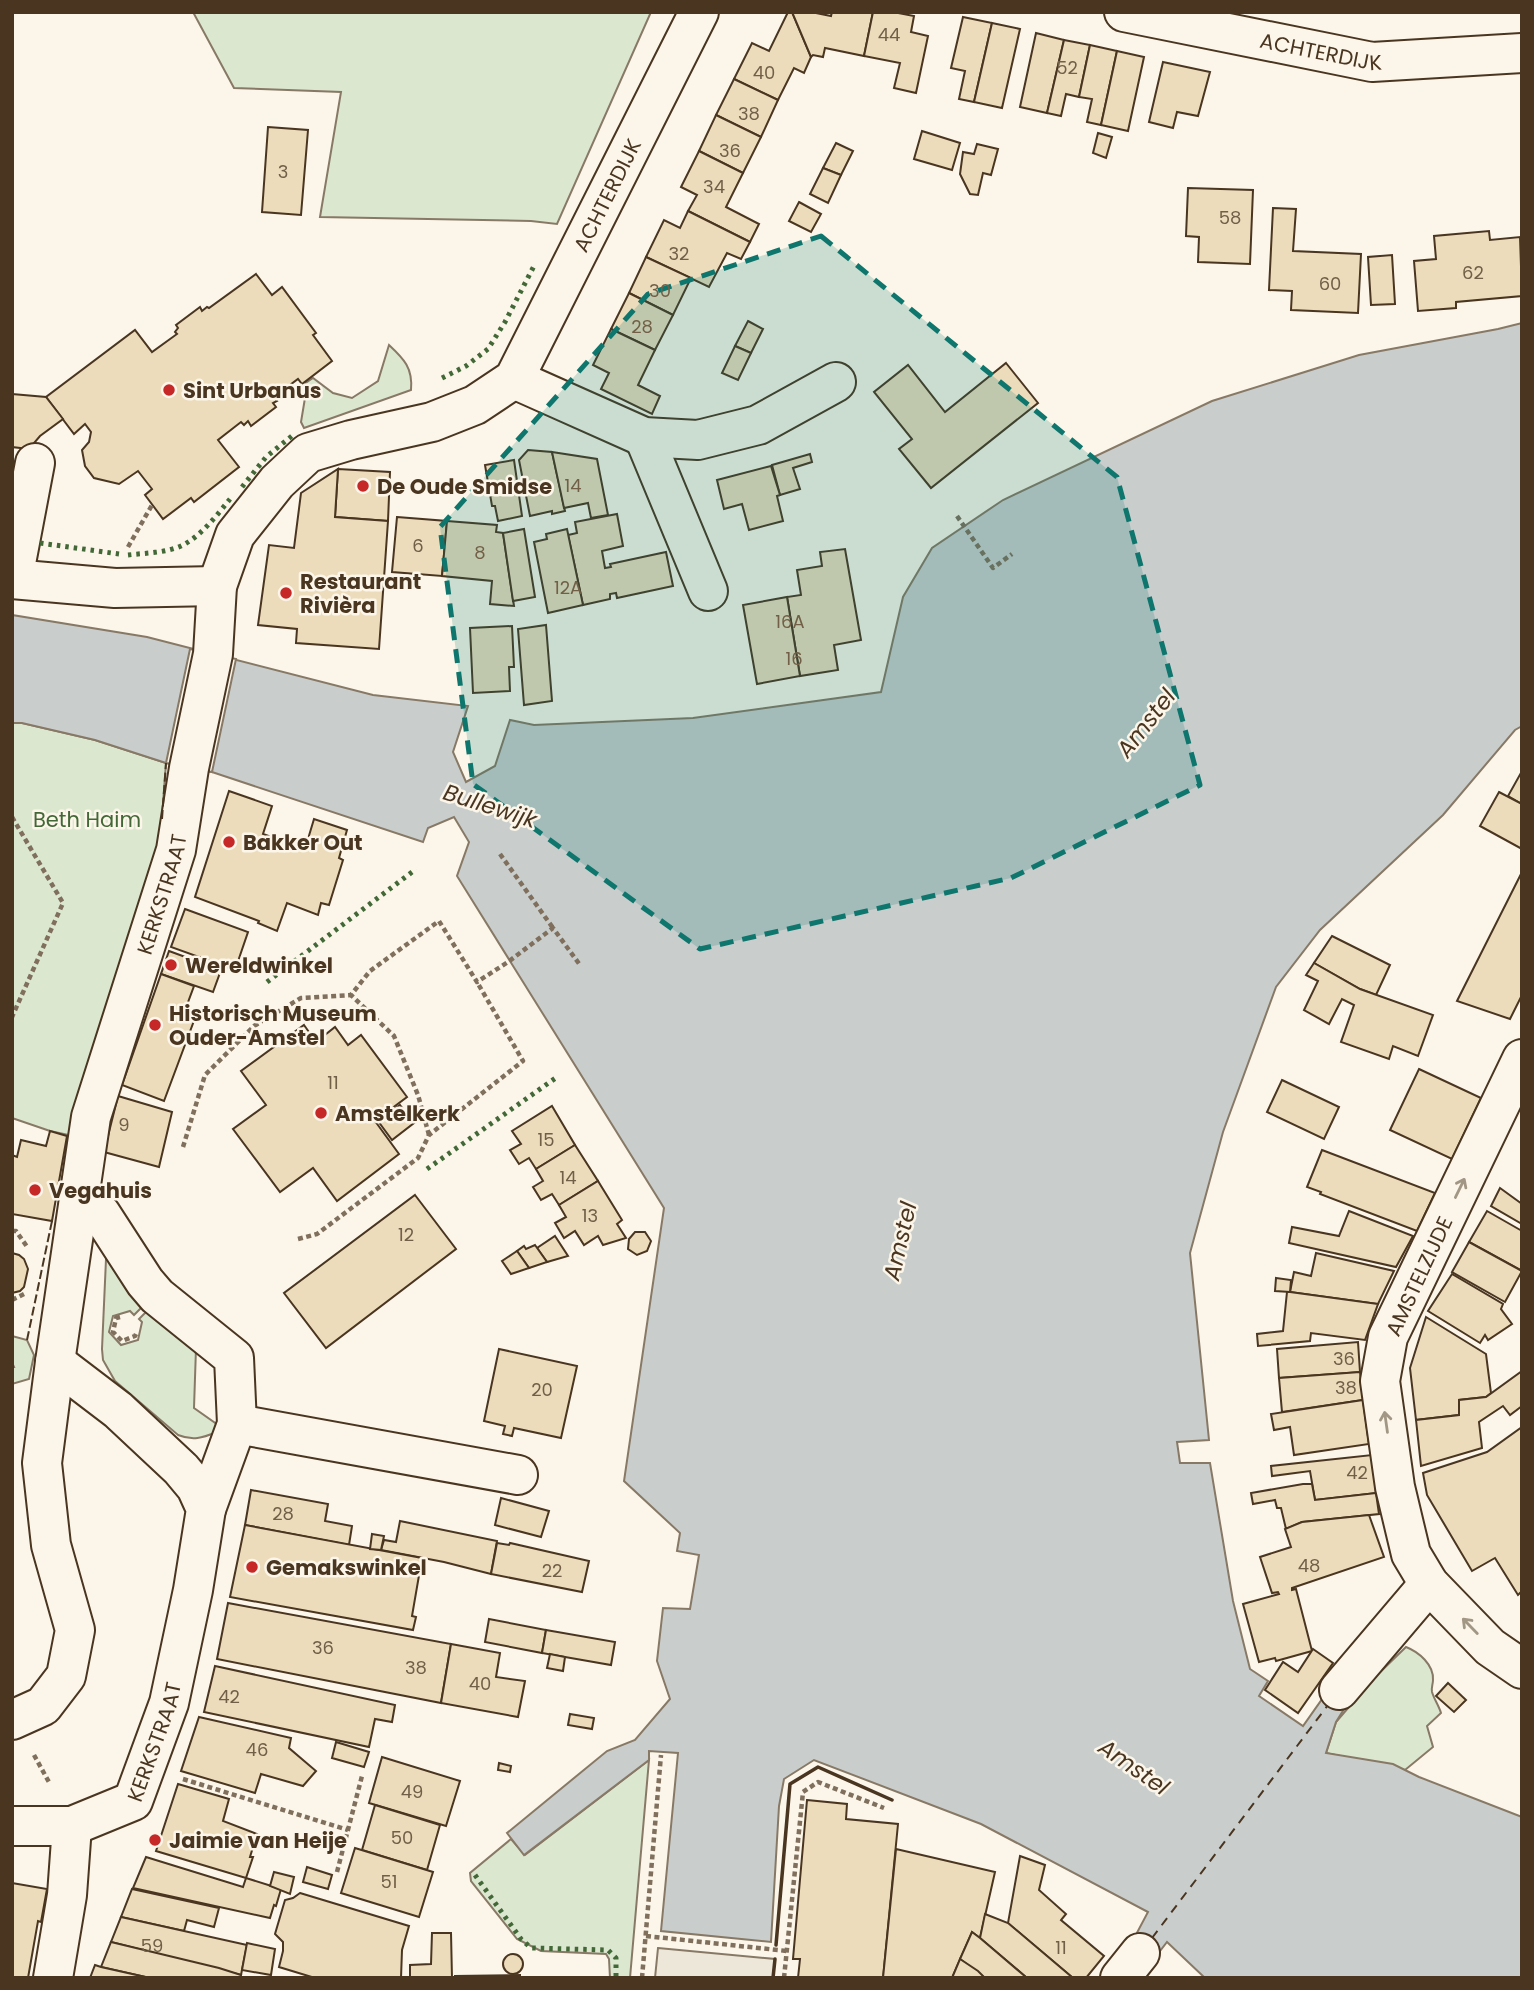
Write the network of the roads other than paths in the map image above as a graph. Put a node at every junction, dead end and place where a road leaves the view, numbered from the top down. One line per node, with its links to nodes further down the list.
1 (699, 12): 4 (street, ACHTERDIJK)
2 (1124, 12): 3 (street, ACHTERDIJK)
3 (1522, 53)
4 (514, 379): 6 (street); 9 (street, ACHTERDIJK)
5 (836, 382): 6 (street)
6 (644, 437): 10 (street)
7 (34, 463): 8 (street)
8 (13, 579): 9 (street)
9 (217, 586): 12 (street, KERKSTRAAT)
10 (708, 591)
11 (1522, 1059): 17 (street, AMSTELZIJDE, one-way to 11)
12 (80, 1196): 13 (street, KERKSTRAAT); 14 (street, KERKSTRAAT)
13 (55, 1362): 16 (street); 20 (street, KERKSTRAAT)
14 (237, 1424): 15 (street); 16 (street, KERKSTRAAT)
15 (518, 1475)
16 (206, 1509): 22 (street, KERKSTRAAT)
17 (1429, 1584): 18 (street, AMSTELZIJDE, one-way to 17); 19 (street)
18 (1516, 1655)
19 (1339, 1690)
20 (14, 1720)
21 (12, 1826): 22 (street)
22 (72, 1826): 23 (street)
23 (53, 1978)

